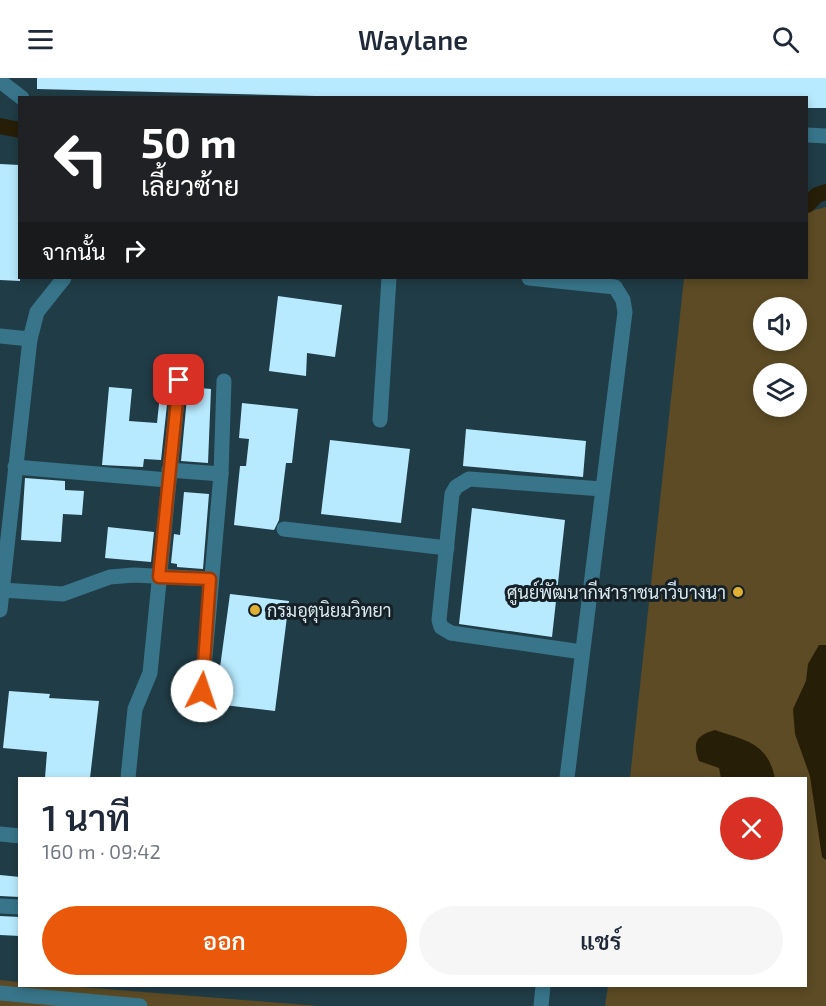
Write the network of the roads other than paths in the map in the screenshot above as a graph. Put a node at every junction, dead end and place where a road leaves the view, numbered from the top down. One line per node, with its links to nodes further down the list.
1 (0, 81): 2 (street)
2 (19, 96)
3 (808, 135): 4 (street)
4 (826, 136)
5 (63, 279): 9 (street)
6 (389, 279): 12 (street)
7 (541, 279): 16 (street)
8 (0, 336): 9 (street)
9 (30, 339): 13 (street)
10 (179, 380): 15 (street)
11 (225, 381): 14 (street)
12 (380, 420)
13 (15, 467): 15 (street); 21 (street)
14 (221, 474): 15 (street); 20 (street)
15 (169, 475): 19 (street)
16 (602, 489): 18 (street); 23 (street)
17 (284, 529): 18 (street)
18 (447, 548): 23 (street)
19 (159, 577): 20 (street); 21 (street); 25 (street)
20 (210, 579): 24 (street)
21 (2, 590): 22 (street)
22 (0, 610)
23 (582, 652): 26 (street)
24 (202, 691)
25 (128, 777)
26 (567, 777)
27 (0, 834): 28 (street)
28 (18, 836)
29 (0, 906): 30 (street)
30 (18, 907)
31 (543, 987): 35 (street)
32 (0, 993): 33 (street)
33 (16, 1000): 34 (street)
34 (140, 1006)
35 (541, 1006)

